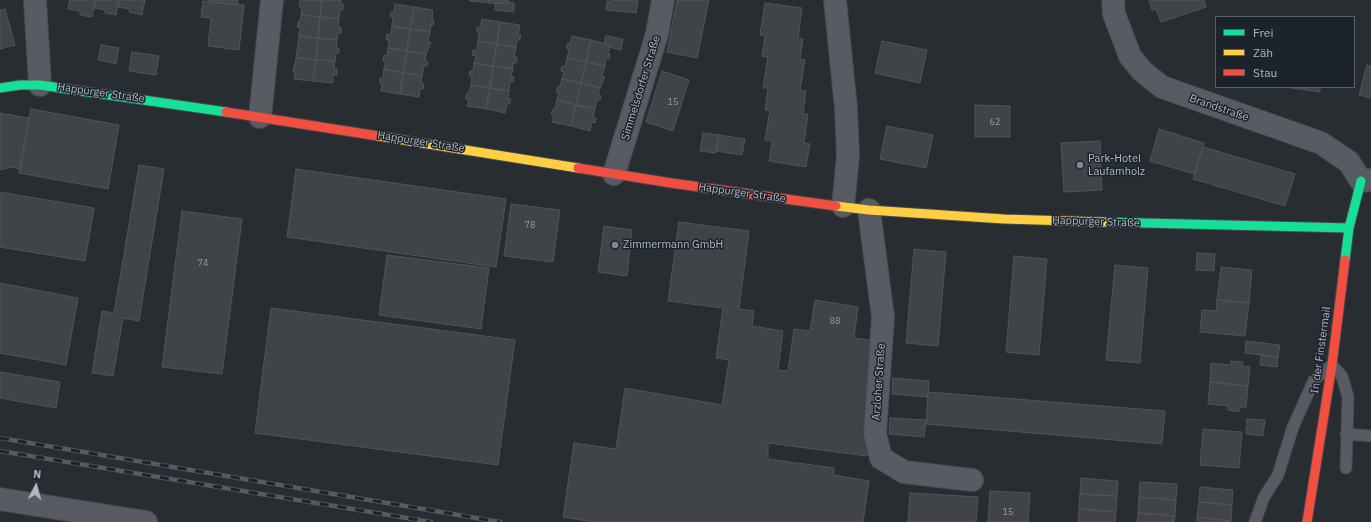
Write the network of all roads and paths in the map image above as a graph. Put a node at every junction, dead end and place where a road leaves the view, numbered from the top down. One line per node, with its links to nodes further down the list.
1 (35, 0): 6 (street)
2 (272, 0): 8 (street)
3 (663, 0): 9 (street, Simmelsdorfer Straße)
4 (835, 0): 11 (street)
5 (1114, 0): 10 (street, Brandstraße)
6 (40, 85): 7 (street, Happurger Straße); 8 (street, Happurger Straße)
7 (0, 88)
8 (260, 116): 9 (street, Happurger Straße)
9 (614, 174): 11 (street, Happurger Straße)
10 (1366, 181): 13 (street, In der Finstermail)
11 (843, 206): 12 (street, Happurger Straße)
12 (869, 210): 13 (street, Happurger Straße); 18 (street, Arzloher Straße)
13 (1349, 228): 14 (street, In der Finstermail)
14 (1332, 365): 15 (lane); 21 (lane); 22 (street, In der Finstermail)
15 (1346, 434): 16 (lane); 17 (lane)
16 (1371, 436)
17 (1346, 468)
18 (972, 480)
19 (0, 499): 20 (street)
20 (146, 522)
21 (1255, 522)
22 (1307, 522)

